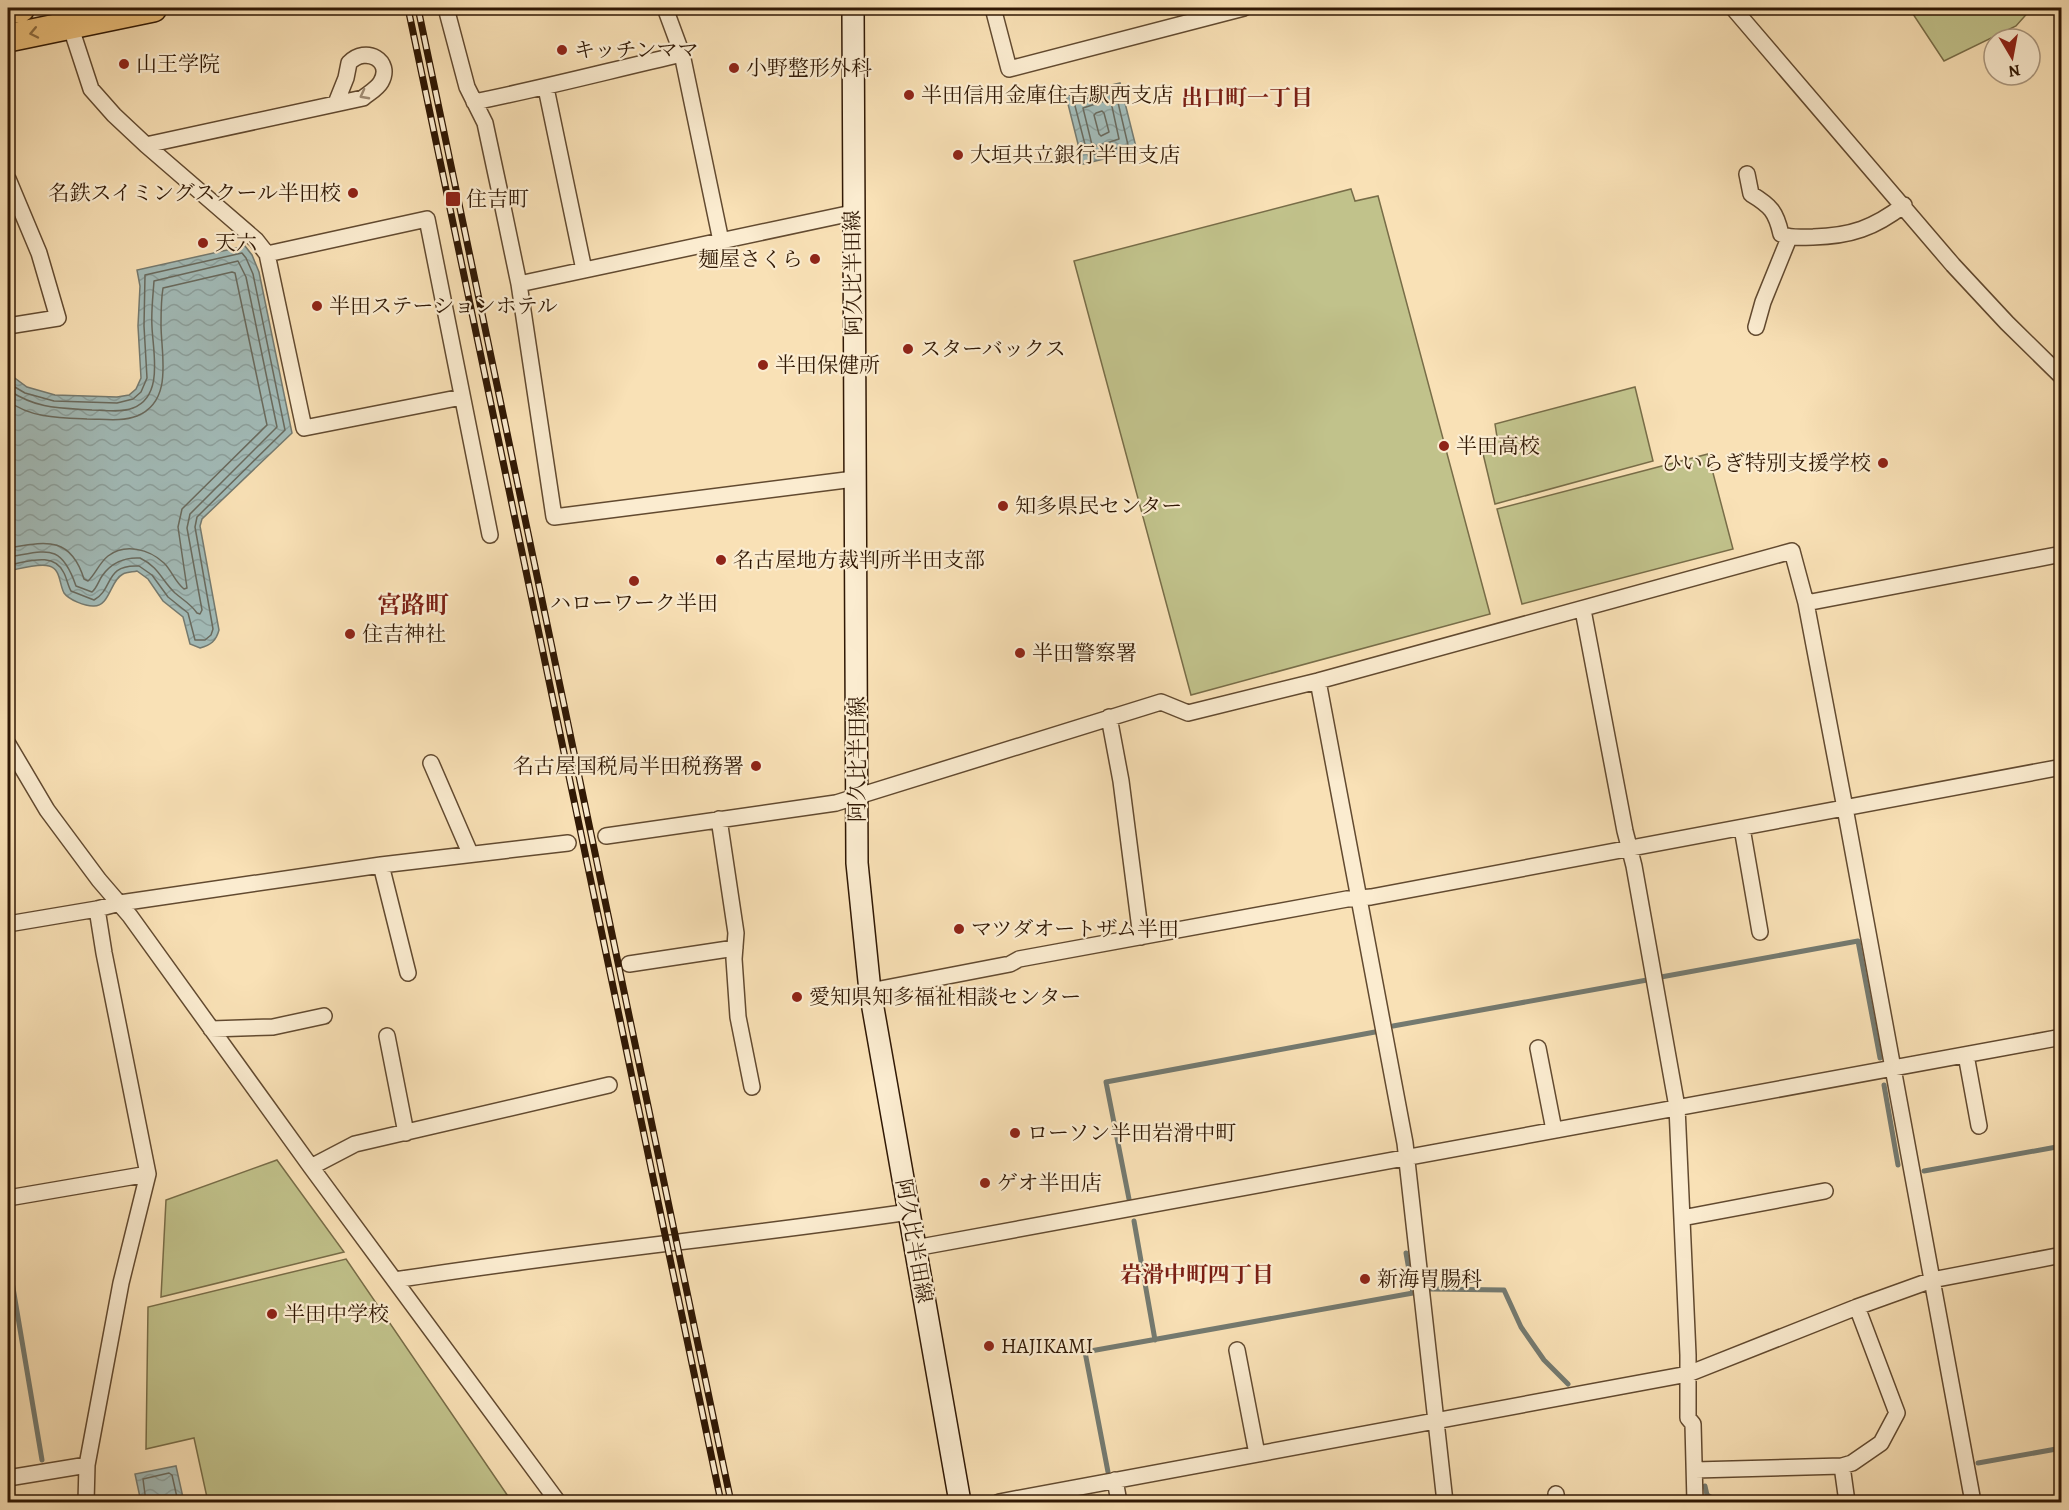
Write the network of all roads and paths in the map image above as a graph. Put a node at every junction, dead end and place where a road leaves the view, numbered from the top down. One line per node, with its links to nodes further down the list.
1 (21, 8): 9 (highway)
2 (153, 8): 10 (highway)
3 (446, 8): 14 (street)
4 (665, 8): 12 (street)
5 (853, 8): 20 (main road, 阿久比半田線)
6 (993, 8): 7 (street)
7 (1244, 8)
8 (1733, 8): 19 (street)
9 (8, 10)
10 (64, 16): 11 (highway, one-way to 11); 16 (street)
11 (8, 38)
12 (682, 54): 13 (street); 22 (street)
13 (546, 88): 14 (street); 24 (street)
14 (474, 102): 25 (street)
15 (336, 103): 16 (street)
16 (146, 145): 23 (street)
17 (1747, 174): 21 (street)
18 (8, 179): 26 (street)
19 (1904, 205): 21 (street); 28 (street)
20 (852, 213): 22 (street); 30 (main road, 阿久比半田線)
21 (1789, 238): 27 (street)
22 (721, 242): 24 (street)
23 (267, 254): 29 (street); 29 (street)
24 (584, 270): 25 (street)
25 (519, 284): 30 (street)
26 (8, 326)
27 (1756, 327)
28 (2061, 375)
29 (462, 397): 31 (street)
30 (854, 479): 40 (main road, 阿久比半田線)
31 (490, 535)
32 (2061, 554): 33 (street)
33 (1806, 603): 34 (street); 41 (street)
34 (1583, 609): 35 (street); 46 (street)
35 (1318, 681): 36 (street); 49 (street)
36 (1109, 717): 40 (street); 54 (street)
37 (8, 744): 50 (street)
38 (430, 763): 47 (street)
39 (2061, 767): 41 (street)
40 (857, 796): 42 (street); 58 (main road, 阿久比半田線)
41 (1845, 808): 43 (street); 65 (street)
42 (719, 819): 44 (street); 55 (street)
43 (1742, 828): 46 (street); 53 (street)
44 (606, 836)
45 (568, 843): 47 (street)
46 (1629, 848): 49 (street); 68 (street)
47 (470, 854): 48 (street)
48 (381, 865): 50 (street); 57 (street)
49 (1359, 898): 54 (street); 72 (street)
50 (120, 903): 51 (street); 60 (street)
51 (97, 909): 52 (street); 74 (street)
52 (8, 924)
53 (1760, 932)
54 (1142, 937): 58 (street)
55 (735, 948): 56 (street); 67 (street)
56 (630, 964)
57 (408, 973)
58 (870, 991): 77 (main road, 阿久比半田線)
59 (324, 1016): 60 (street)
60 (211, 1029): 73 (street)
61 (387, 1036): 71 (street)
62 (2061, 1037): 64 (street)
63 (1539, 1048): 70 (street)
64 (1966, 1055): 65 (street); 69 (street)
65 (1894, 1068): 68 (street); 82 (street)
66 (609, 1085): 71 (street)
67 (752, 1087)
68 (1677, 1107): 70 (street); 78 (street)
69 (1979, 1126)
70 (1554, 1130): 72 (street)
71 (406, 1133): 73 (street)
72 (1406, 1157): 79 (street); 86 (street)
73 (310, 1167): 81 (street)
74 (148, 1174): 76 (street); 88 (street)
75 (1825, 1191): 78 (street)
76 (8, 1198)
77 (909, 1212): 79 (main road, 阿久比半田線); 81 (street)
78 (1682, 1218): 85 (street)
79 (915, 1248): 95 (main road, 阿久比半田線)
80 (2061, 1255): 82 (street)
81 (395, 1280): 94 (street)
82 (1932, 1280): 83 (street); 101 (street)
83 (1857, 1307): 85 (street); 89 (street)
84 (1237, 1350): 87 (street)
85 (1688, 1374): 86 (street); 90 (street)
86 (1435, 1421): 87 (street); 98 (street)
87 (1257, 1454): 92 (street)
88 (87, 1465): 91 (street); 93 (street)
89 (1842, 1466): 90 (street); 100 (street)
90 (1695, 1470): 99 (street)
91 (8, 1478)
92 (1115, 1480): 96 (street); 97 (street)
93 (86, 1503)
94 (558, 1503)
95 (960, 1503)
96 (999, 1503)
97 (1119, 1503)
98 (1444, 1503)
99 (1695, 1503)
100 (1847, 1503)
101 (1973, 1503)

